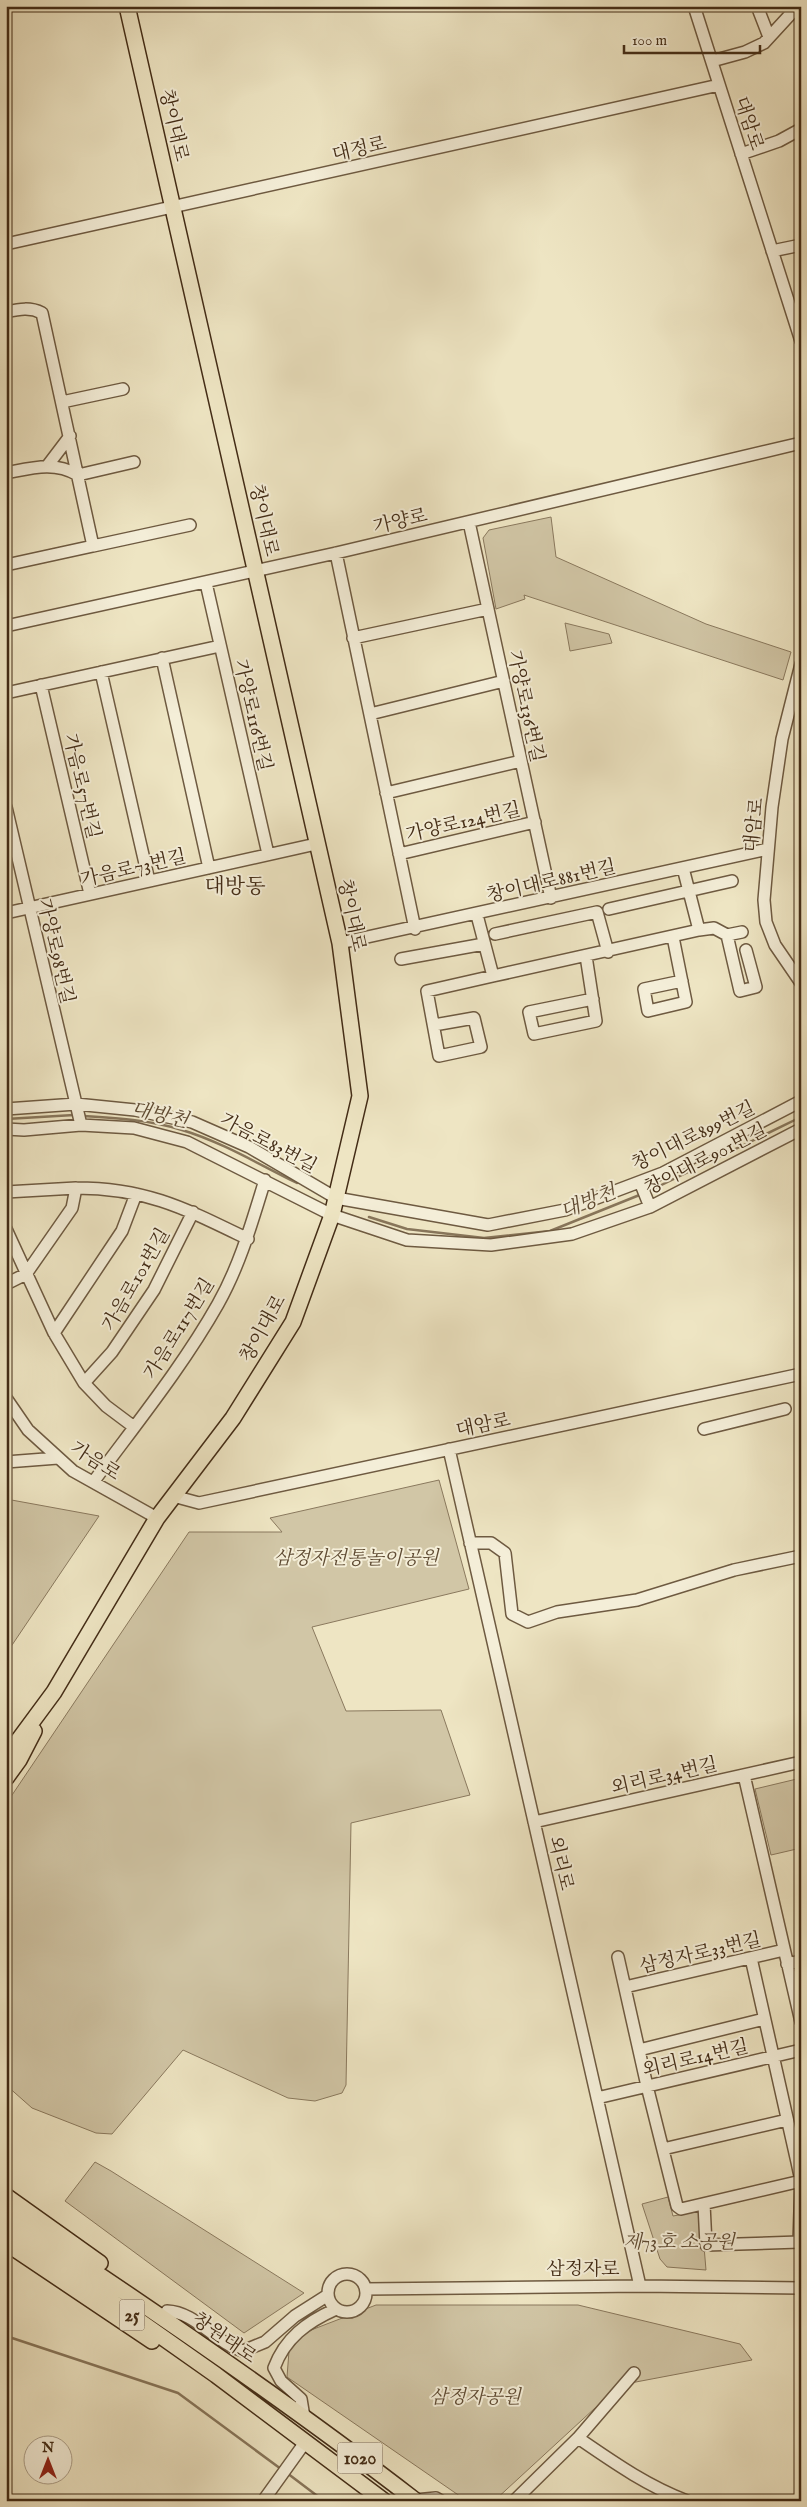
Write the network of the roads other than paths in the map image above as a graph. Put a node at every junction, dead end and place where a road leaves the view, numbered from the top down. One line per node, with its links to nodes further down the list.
1 (127, 6): 10 (main road, 창이대로)
2 (694, 6): 6 (street, 대암로)
3 (757, 6): 5 (street)
4 (798, 6): 5 (street)
5 (769, 37): 6 (street)
6 (712, 61): 7 (street, 대암로)
7 (719, 85): 9 (street, 대암로); 10 (street, 대정로)
8 (801, 129): 9 (street)
9 (741, 154): 13 (street, 대암로)
10 (174, 207): 11 (street, 대정로); 29 (main road, 창이대로)
11 (6, 244)
12 (801, 245): 13 (street)
13 (772, 251): 15 (street, 대암로)
14 (6, 312): 17 (street)
15 (801, 341)
16 (123, 389): 17 (street)
17 (62, 402): 18 (street)
18 (70, 436): 21 (street); 23 (street)
19 (801, 443): 24 (street, 가양로)
20 (134, 462): 23 (street)
21 (48, 465): 22 (street); 23 (street)
22 (6, 473)
23 (78, 475): 26 (street)
24 (469, 522): 27 (street, 가양로); 31 (street, 가양로136번길)
25 (190, 525): 26 (street)
26 (93, 546): 28 (street)
27 (336, 553): 29 (street, 가양로); 33 (street, 가양로124번길)
28 (6, 566)
29 (257, 571): 30 (street, 가양로); 46 (main road, 창이대로)
30 (206, 582): 32 (street, 가양로); 34 (street, 가양로116번길)
31 (488, 610): 33 (street); 38 (street, 가양로136번길)
32 (6, 626)
33 (353, 638): 41 (street, 가양로124번길)
34 (220, 646): 35 (street); 48 (street, 가양로116번길)
35 (162, 658): 37 (street); 50 (street)
36 (801, 664): 47 (street, 대암로)
37 (101, 672): 39 (street); 52 (street)
38 (504, 681): 41 (street); 42 (street, 가양로136번길)
39 (41, 685): 40 (street); 55 (street, 가음로57번길)
40 (6, 693)
41 (370, 714): 43 (street, 가양로124번길)
42 (521, 761): 43 (street); 45 (street, 가양로136번길)
43 (386, 792): 49 (street, 가양로124번길)
44 (6, 807): 57 (street, 가양로98번길)
45 (535, 822): 49 (street, 가양로124번길); 56 (street, 가양로136번길)
46 (316, 844): 48 (street, 가음로73번길); 67 (main road, 창이대로)
47 (768, 849): 51 (street, 창이대로881번길); 75 (street, 대암로)
48 (268, 854): 50 (street, 가음로73번길)
49 (399, 854): 61 (street, 가양로124번길)
50 (209, 868): 52 (street, 가음로73번길)
51 (683, 868): 54 (street); 56 (street, 창이대로881번길)
52 (149, 881): 55 (street, 가음로73번길)
53 (732, 882): 54 (street)
54 (689, 891): 58 (street); 62 (street)
55 (90, 894): 57 (street, 가음로73번길)
56 (551, 898): 60 (street, 창이대로881번길)
57 (29, 908): 59 (street, 가음로73번길); 79 (street, 가양로98번길)
58 (609, 909)
59 (6, 913)
60 (477, 915): 61 (street, 창이대로881번길); 68 (street)
61 (415, 929): 67 (street, 창이대로881번길)
62 (699, 930): 65 (street); 66 (street)
63 (742, 932): 65 (street)
64 (494, 934): 70 (street)
65 (727, 936): 69 (street)
66 (673, 937): 70 (street); 74 (street)
67 (340, 943): 89 (main road, 창이대로)
68 (484, 944): 72 (street); 73 (street)
69 (746, 950)
70 (608, 952): 71 (street)
71 (586, 956): 73 (street); 76 (street)
72 (401, 959)
73 (493, 976): 77 (street)
74 (682, 981)
75 (801, 983)
76 (593, 999): 76 (street)
77 (434, 1025): 77 (street)
78 (801, 1101): 85 (street, 창이대로899번길)
79 (76, 1104): 80 (street, 가음로83번길); 81 (street, 가양로98번길); 89 (street, 가음로83번길)
80 (6, 1109)
81 (81, 1125): 82 (street, 창이대로901번길); 84 (street, 창이대로901번길)
82 (6, 1129)
83 (801, 1129): 90 (street, 창이대로901번길)
84 (265, 1180): 92 (street, 창이대로901번길); 95 (street, 가음로117번길)
85 (640, 1182): 90 (street); 93 (street, 창이대로899번길)
86 (76, 1188): 87 (street, 가음로101번길); 88 (street, 가음로101번길); 97 (street)
87 (6, 1192)
88 (136, 1194): 91 (street, 가음로101번길); 99 (street, 가음로101번길)
89 (336, 1198): 92 (main road, 창이대로); 93 (street, 창이대로899번길)
90 (650, 1207): 96 (street, 창이대로901번길)
91 (193, 1212): 95 (street, 가음로101번길); 101 (street, 가음로101번길)
92 (332, 1216): 96 (street, 창이대로901번길); 110 (main road, 창이대로)
93 (488, 1224): 96 (street)
94 (6, 1229): 97 (street)
95 (248, 1239): 104 (street, 가음로117번길)
96 (491, 1245)
97 (26, 1274): 98 (street); 99 (street)
98 (6, 1284)
99 (54, 1333): 101 (street)
100 (801, 1374): 106 (street, 대암로)
101 (84, 1383): 104 (street)
102 (6, 1398): 107 (street, 가음로)
103 (785, 1409): 105 (street)
104 (134, 1427): 109 (street, 가음로117번길)
105 (704, 1428)
106 (449, 1449): 110 (street, 대암로); 112 (street, 외리로)
107 (58, 1458): 108 (street); 109 (street, 가음로)
108 (6, 1462)
109 (94, 1481): 111 (street, 가음로)
110 (173, 1496): 111 (main road, 창이대로)
111 (157, 1518): 114 (main road, 창이대로)
112 (470, 1542): 113 (street); 120 (street, 외리로)
113 (801, 1556)
114 (54, 1692): 115 (main road); 116 (main road, 창이대로); 119 (main road)
115 (6, 1740)
116 (6, 1757)
117 (801, 1762): 118 (street, 외리로34번길)
118 (744, 1775): 120 (street, 외리로34번길); 121 (street)
119 (6, 1778)
120 (534, 1822): 133 (street, 외리로)
121 (784, 1950): 123 (street, 삼정자로33번길); 125 (street)
122 (618, 1956): 126 (street, 삼정자로33번길)
123 (751, 1958): 126 (street, 삼정자로33번길); 127 (street)
124 (801, 1961): 125 (street)
125 (787, 1964): 128 (street)
126 (625, 1987): 129 (street, 삼정자로33번길)
127 (764, 2019): 129 (street); 131 (street)
128 (801, 2022)
129 (639, 2050): 132 (street, 삼정자로33번길)
130 (801, 2050): 131 (street, 외리로14번길)
131 (772, 2057): 132 (street, 외리로14번길); 134 (street)
132 (647, 2086): 133 (street, 외리로14번길); 135 (street, 삼정자로33번길)
133 (597, 2098): 142 (street, 외리로)
134 (787, 2120): 135 (street); 136 (street)
135 (663, 2149): 138 (street, 삼정자로33번길)
136 (801, 2181): 138 (street, 삼정자로33번길); 138 (street)
137 (6, 2196): 147 (main road, 25)
138 (704, 2204)
139 (6, 2213): 148 (main road, 창원대로 / 1020)
140 (6, 2227): 150 (main road, 창원대로 / 25)
141 (6, 2243): 150 (main road)
142 (640, 2286): 143 (street, 삼정자로); 144 (street, 삼정자로)
143 (801, 2288)
144 (366, 2289): 145 (street); 146 (street)
145 (328, 2295): 146 (street); 147 (street)
146 (336, 2309): 151 (street)
147 (167, 2311): 148 (main road, 25)
148 (242, 2373): 151 (main road, 창원대로 / 1020)
149 (634, 2373): 152 (street)
150 (216, 2375): 153 (main road, 창원대로 / 25)
151 (304, 2417): 154 (main road, 창원대로 / 1020)
152 (578, 2438): 158 (street); 159 (street)
153 (306, 2441): 155 (street); 156 (main road, 창원대로 / 25)
154 (415, 2500): 157 (street)
155 (263, 2501)
156 (384, 2501)
157 (441, 2501)
158 (514, 2501)
159 (687, 2501)

